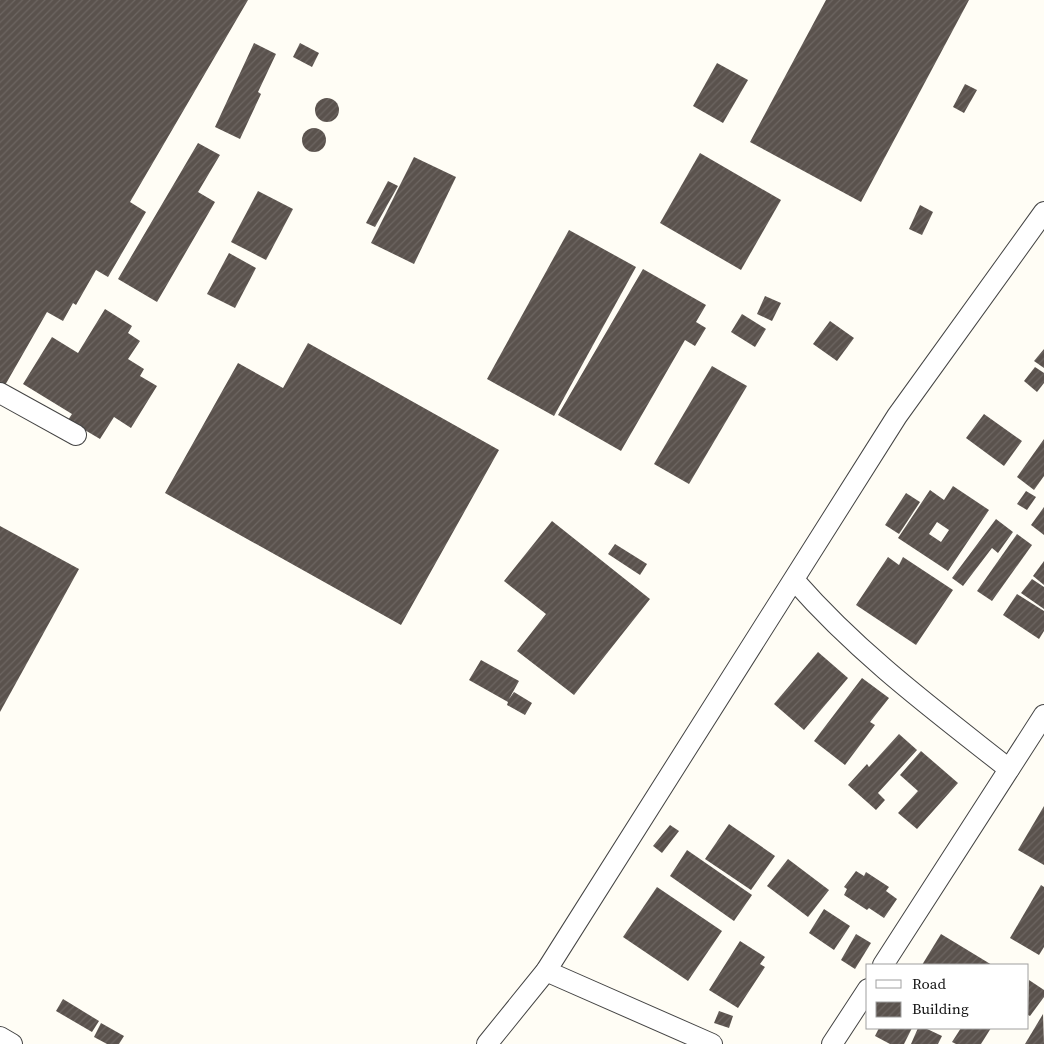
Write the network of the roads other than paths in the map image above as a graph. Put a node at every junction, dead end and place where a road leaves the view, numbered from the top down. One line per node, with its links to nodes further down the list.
1 (1044, 212): 4 (street)
2 (0, 393): 3 (street)
3 (76, 434)
4 (795, 581): 6 (street); 8 (street)
5 (1044, 715): 6 (street)
6 (1009, 769): 7 (street)
7 (884, 964)
8 (546, 971): 12 (street); 13 (street)
9 (866, 992): 14 (street)
10 (0, 1037): 11 (street)
11 (12, 1044)
12 (487, 1044)
13 (712, 1044)
14 (832, 1044)

